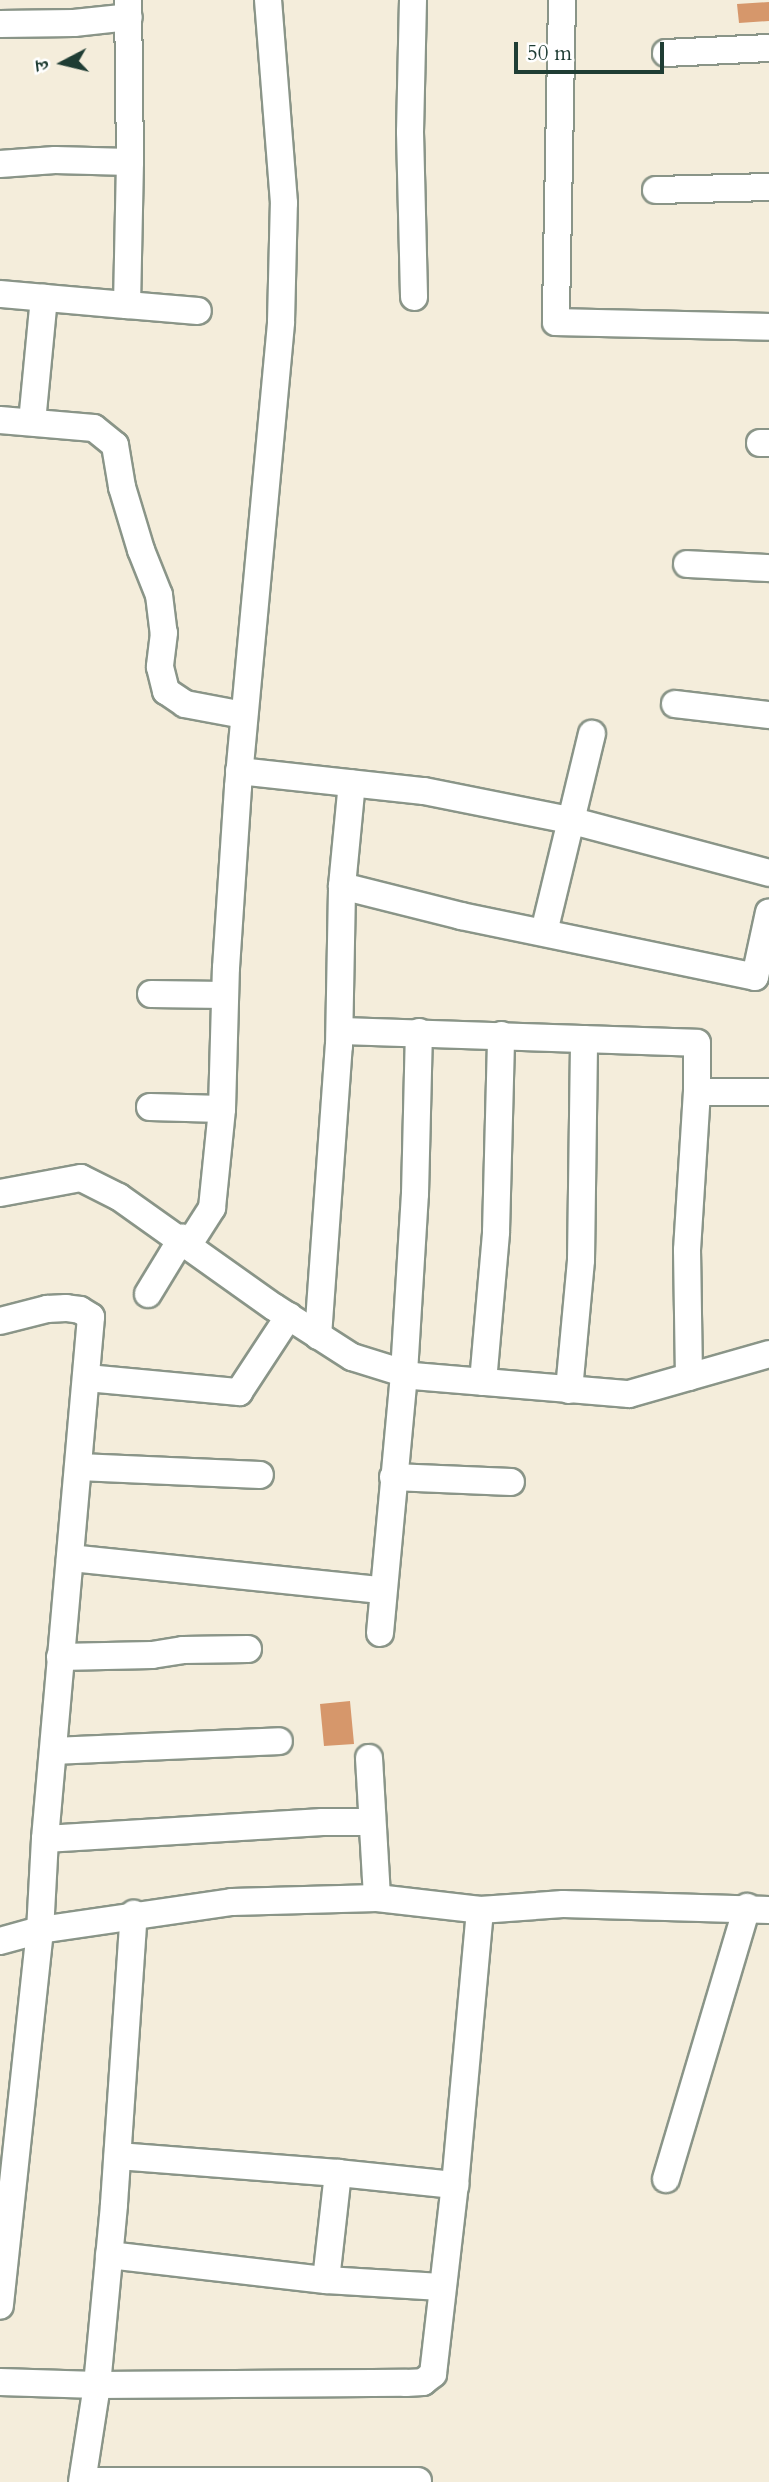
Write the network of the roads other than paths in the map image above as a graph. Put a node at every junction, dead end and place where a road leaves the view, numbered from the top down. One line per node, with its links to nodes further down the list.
1 (268, 0): 23 (street)
2 (413, 0): 13 (street)
3 (562, 0): 17 (street)
4 (129, 9): 5 (street); 8 (street)
5 (0, 24)
6 (769, 48): 7 (street)
7 (666, 53)
8 (130, 162): 9 (street); 15 (street)
9 (0, 164)
10 (769, 187): 11 (street)
11 (656, 190)
12 (0, 294): 14 (street)
13 (414, 297)
14 (44, 298): 15 (street); 19 (street)
15 (127, 305): 16 (street)
16 (198, 311)
17 (769, 327)
18 (0, 420): 19 (street)
19 (32, 422): 23 (street)
20 (687, 564): 21 (street)
21 (769, 568)
22 (675, 705): 24 (street)
23 (244, 715): 26 (street)
24 (769, 715)
25 (592, 734): 28 (street)
26 (239, 771): 27 (street); 34 (street)
27 (352, 783): 28 (street); 30 (street)
28 (569, 820): 29 (street); 32 (street)
29 (769, 873)
30 (342, 886): 32 (street); 35 (street)
31 (769, 912): 32 (street)
32 (544, 932)
33 (151, 994): 34 (street)
34 (225, 995): 42 (street)
35 (340, 1031): 36 (street); 48 (street)
36 (419, 1032): 37 (street); 50 (street)
37 (501, 1035): 38 (street); 53 (street)
38 (584, 1039): 39 (street); 54 (street)
39 (697, 1092): 40 (street); 51 (street)
40 (769, 1093)
41 (150, 1107): 42 (street)
42 (222, 1109): 44 (street)
43 (0, 1193): 44 (street)
44 (186, 1241): 45 (street); 46 (street)
45 (148, 1294)
46 (289, 1317): 48 (street); 52 (street)
47 (0, 1321): 52 (street)
48 (318, 1336): 50 (street)
49 (769, 1354): 51 (street)
50 (404, 1373): 53 (street); 57 (street)
51 (689, 1377): 54 (street)
52 (87, 1378): 55 (street)
53 (484, 1382): 54 (street)
54 (569, 1390)
55 (79, 1467): 56 (street); 59 (street)
56 (260, 1475)
57 (393, 1477): 58 (street); 60 (street)
58 (511, 1482)
59 (70, 1558): 60 (street); 63 (street)
60 (382, 1590): 61 (street)
61 (380, 1633)
62 (248, 1649): 63 (street)
63 (60, 1657): 65 (street)
64 (279, 1741): 65 (street)
65 (54, 1751): 68 (street)
66 (369, 1758): 67 (street)
67 (372, 1822): 68 (street); 69 (street)
68 (45, 1839): 73 (street)
69 (377, 1898): 71 (street); 72 (street)
70 (758, 1909): 71 (street); 77 (street)
71 (480, 1910): 78 (street)
72 (134, 1914): 73 (street); 75 (street)
73 (40, 1930): 74 (street); 82 (street)
74 (0, 1941)
75 (118, 2156): 76 (street); 79 (street)
76 (338, 2173): 78 (street); 80 (street)
77 (666, 2179)
78 (455, 2185): 81 (street)
79 (109, 2255): 80 (street); 84 (street)
80 (326, 2280): 81 (street)
81 (441, 2287): 84 (street)
82 (0, 2306)
83 (0, 2382): 84 (street)
84 (97, 2385): 85 (street)
85 (83, 2481): 86 (street)
86 (418, 2481)

